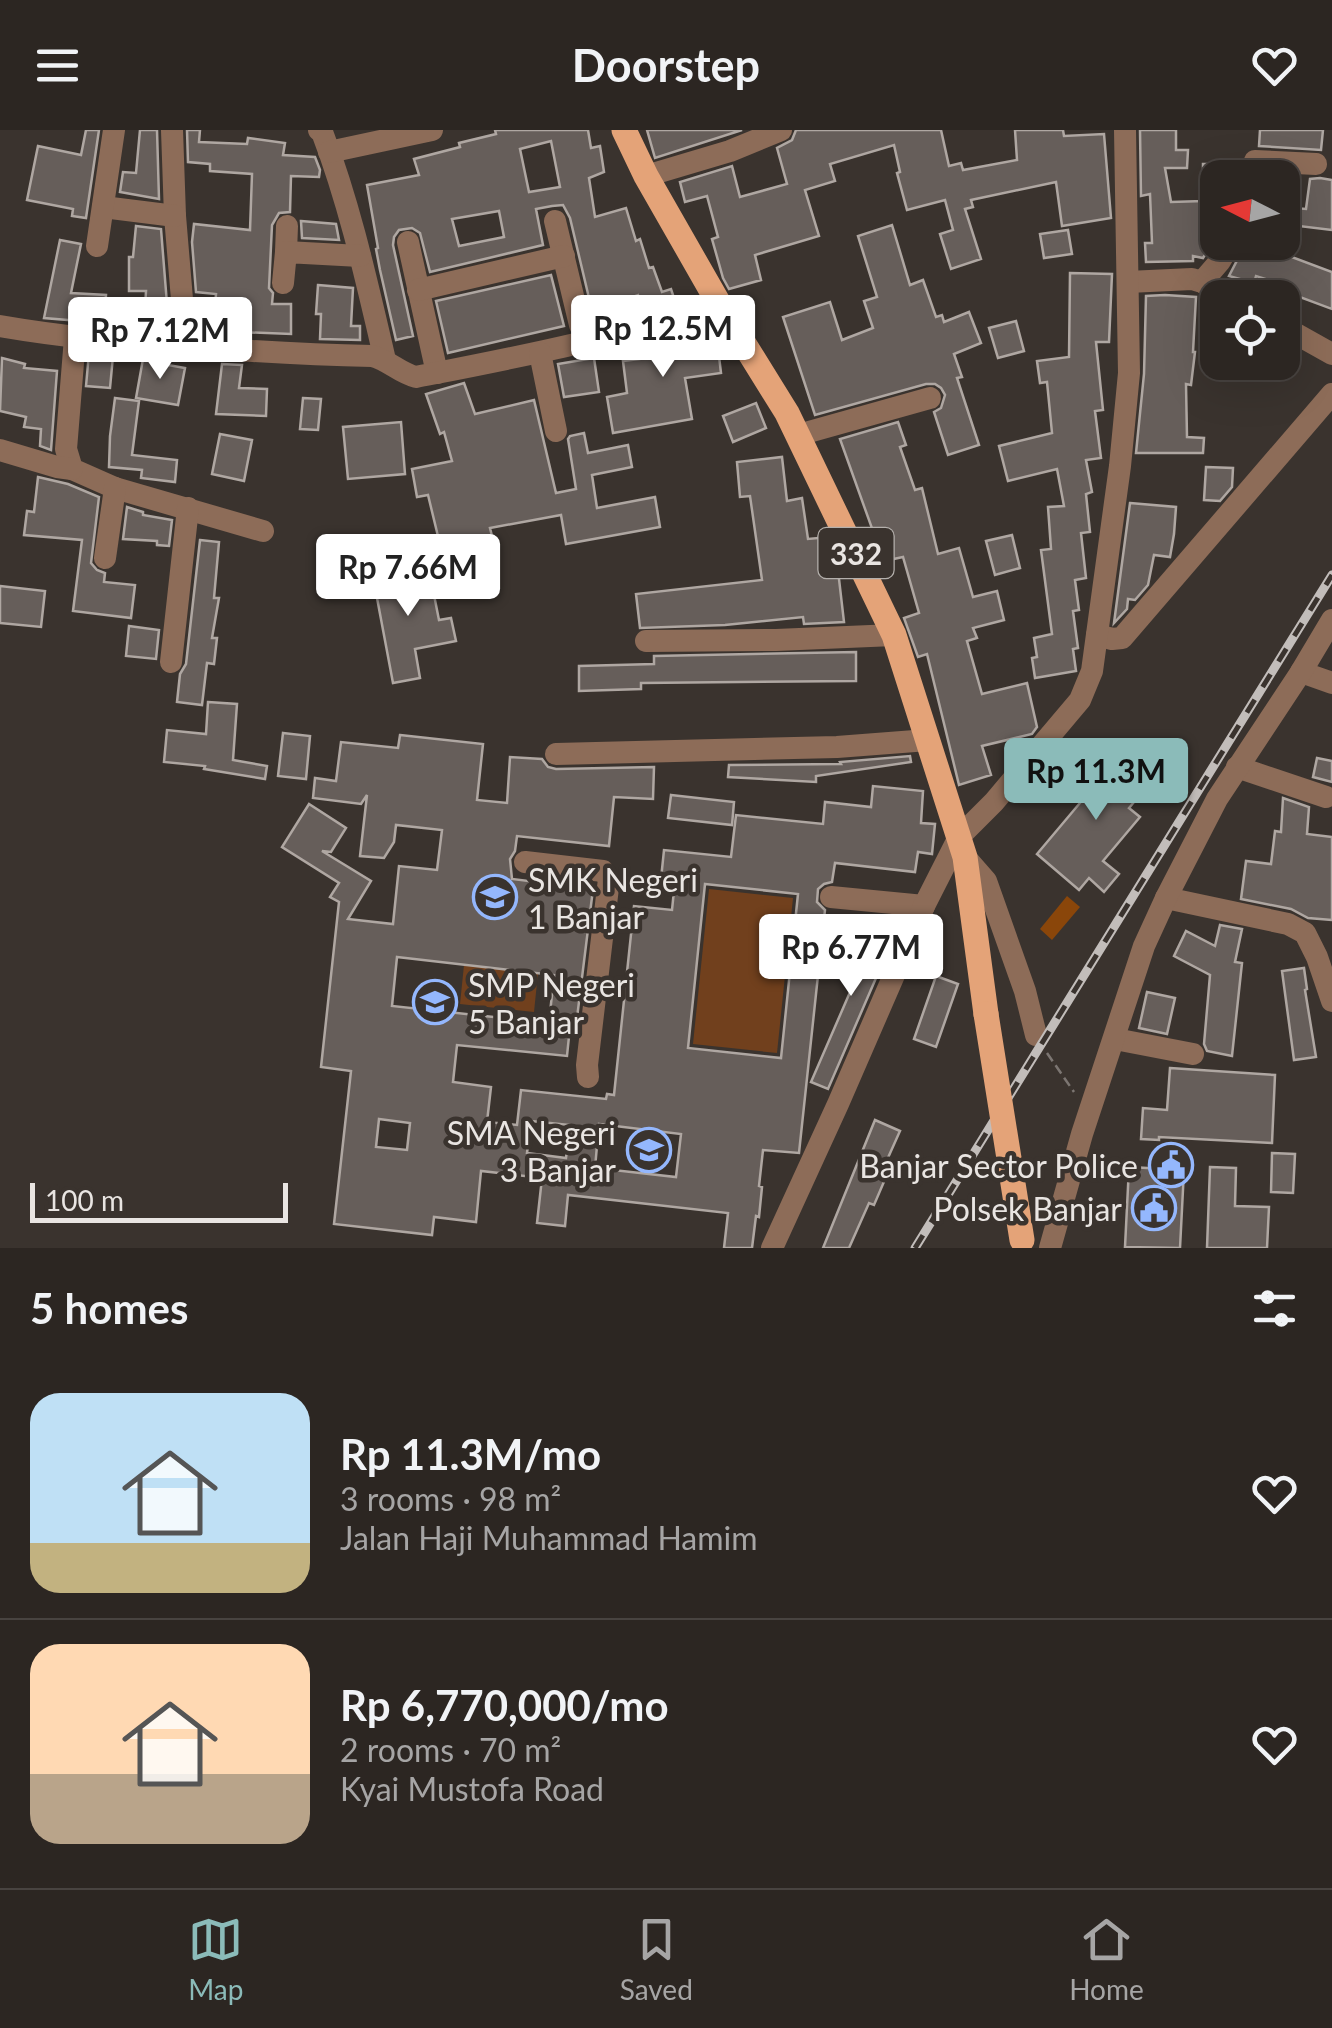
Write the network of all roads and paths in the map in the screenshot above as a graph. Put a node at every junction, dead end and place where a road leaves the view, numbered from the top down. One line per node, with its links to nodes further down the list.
1 (114, 130): 12 (street)
2 (172, 130): 13 (street)
3 (319, 130): 8 (street)
4 (432, 130): 8 (street)
5 (624, 130): 11 (main road, 332)
6 (781, 130): 11 (street)
7 (1124, 130): 23 (street)
8 (330, 152): 19 (street)
9 (1300, 163): 10 (street)
10 (1316, 164)
11 (646, 176): 27 (main road, 332)
12 (102, 207): 13 (street); 17 (street)
13 (174, 216): 32 (street)
14 (555, 221): 20 (street)
15 (287, 226): 18 (street)
16 (408, 242): 26 (street)
17 (97, 246)
18 (286, 252): 19 (street); 25 (street)
19 (360, 256): 35 (street)
20 (564, 256): 26 (street); 31 (street)
21 (1221, 260): 22 (street)
22 (1204, 280)
23 (1128, 282): 24 (street); 49 (street)
24 (1200, 282)
25 (283, 283)
26 (418, 290): 36 (street)
27 (718, 302): 31 (street); 40 (main road, 332)
28 (0, 326): 30 (street)
29 (1300, 336): 34 (street)
30 (75, 338): 32 (street); 42 (street)
31 (588, 341): 33 (street)
32 (186, 347): 35 (street)
33 (540, 353): 36 (street); 39 (street)
34 (1332, 354)
35 (386, 360): 36 (street)
36 (437, 373)
37 (1332, 394): 49 (street)
38 (930, 398): 40 (street)
39 (556, 431)
40 (798, 435): 48 (main road, 332)
41 (0, 450): 42 (street)
42 (72, 469): 43 (street)
43 (116, 488): 44 (street); 46 (street)
44 (188, 508): 45 (street); 51 (street)
45 (263, 531)
46 (105, 558)
47 (1332, 620): 52 (street)
48 (894, 635): 50 (street); 54 (main road, 332)
49 (1097, 635): 58 (street)
50 (646, 642)
51 (171, 662)
52 (1301, 672): 53 (street); 56 (street)
53 (1332, 683)
54 (928, 740): 55 (street); 58 (main road, 332)
55 (556, 754)
56 (1237, 767): 57 (street); 61 (street)
57 (1326, 797)
58 (962, 847): 62 (street); 64 (street); 69 (main road, 332, bridge)
59 (525, 862): 67 (street)
60 (831, 897): 62 (street)
61 (1166, 898): 63 (street); 65 (street)
62 (924, 906): 70 (street)
63 (1332, 1002)
64 (1036, 1035): 68 (path)
65 (1115, 1039): 66 (street); 68 (street)
66 (1193, 1054)
67 (588, 1077)
68 (1089, 1114): 71 (street)
69 (1022, 1244)
70 (772, 1248)
71 (1050, 1248)

